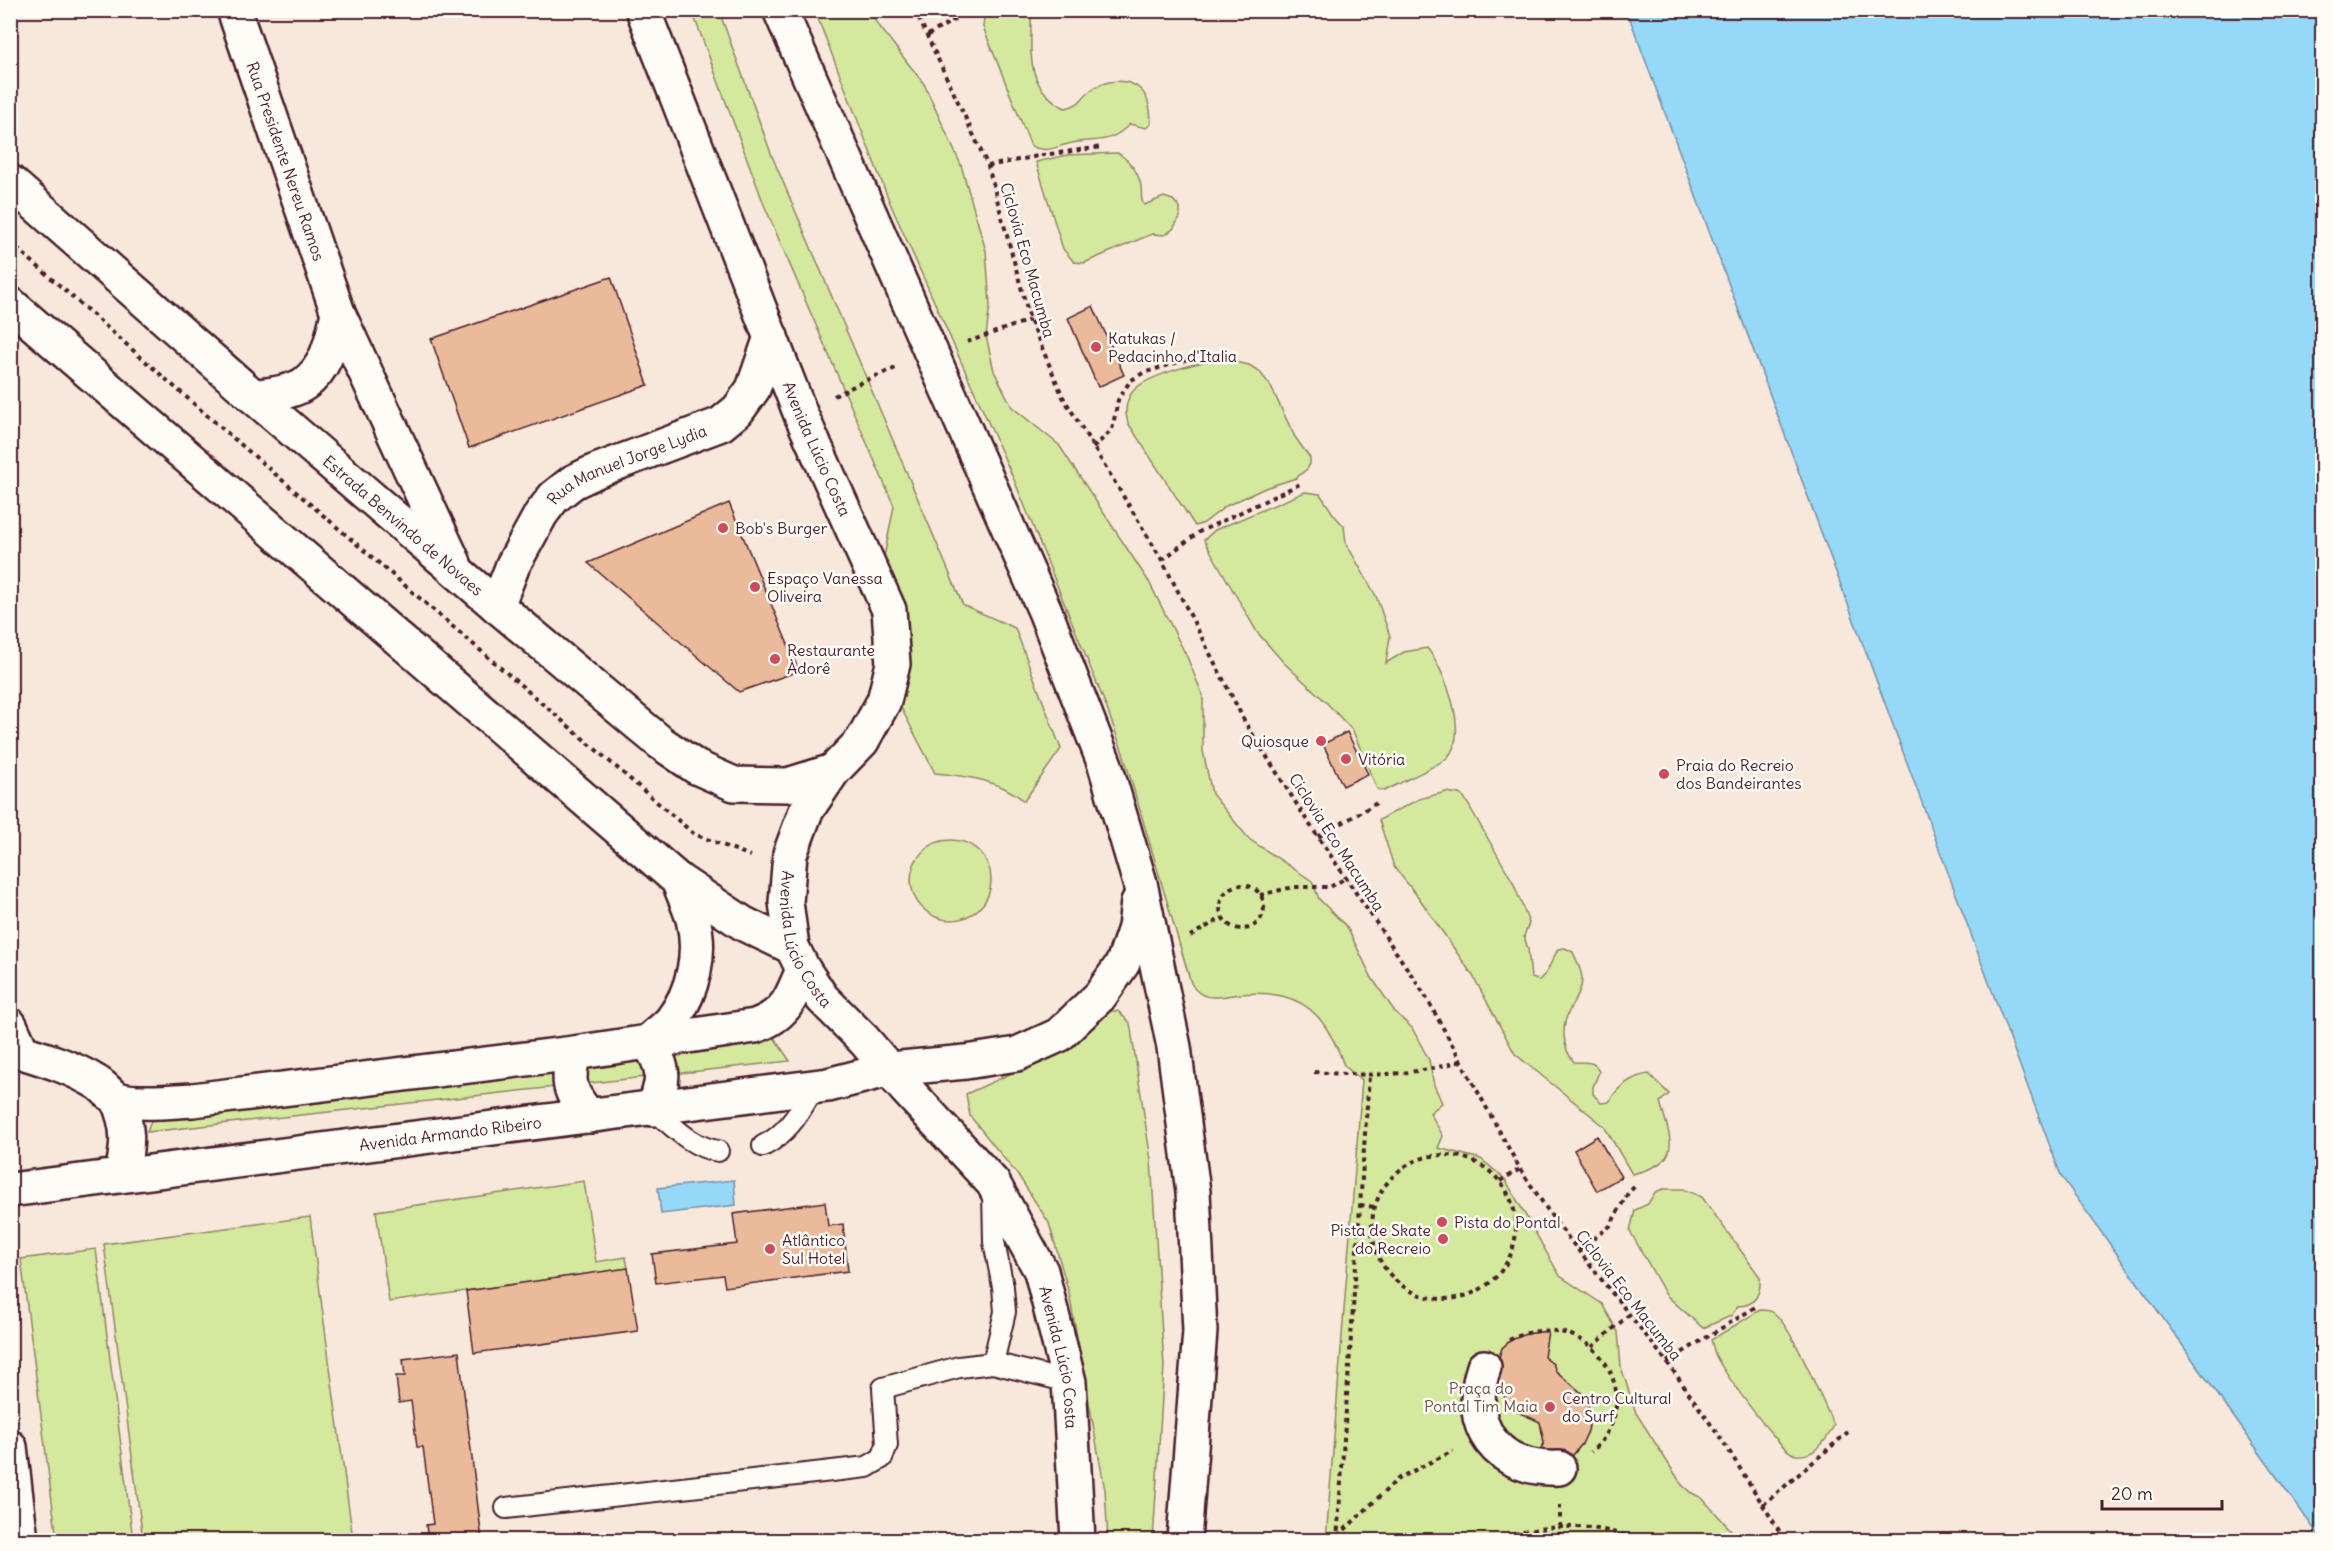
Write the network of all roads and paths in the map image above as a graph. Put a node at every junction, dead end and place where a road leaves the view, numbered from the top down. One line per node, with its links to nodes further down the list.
1 (234, 10): 12 (street, Rua Presidente Nereu Ramos)
2 (643, 10): 13 (street, Avenida Lúcio Costa)
3 (780, 10): 27 (street)
4 (915, 10): 6 (path, Ciclovia Eco Macumba)
5 (971, 10): 6 (path)
6 (928, 35): 8 (path, Ciclovia Eco Macumba)
7 (1102, 147): 8 (path)
8 (988, 166): 16 (path, Ciclovia Eco Macumba)
9 (10, 182): 15 (street, Estrada Benvindo de Novaes)
10 (10, 242): 24 (path)
11 (10, 304): 26 (street)
12 (338, 313): 15 (street); 19 (street, Rua Presidente Nereu Ramos)
13 (771, 338): 20 (street, Rua Manuel Jorge Lydia); 21 (street, Avenida Lúcio Costa)
14 (1198, 356): 16 (path)
15 (254, 397): 19 (street, Estrada Benvindo de Novaes)
16 (1093, 448): 18 (path, Ciclovia Eco Macumba)
17 (1300, 484): 18 (path)
18 (1162, 560): 23 (path, Ciclovia Eco Macumba)
19 (458, 571): 20 (street, Estrada Benvindo de Novaes)
20 (497, 606): 21 (street, Estrada Benvindo de Novaes)
21 (833, 771): 24 (street, Avenida Lúcio Costa)
22 (1380, 801): 23 (path)
23 (1318, 837): 25 (path, Ciclovia Eco Macumba)
24 (789, 870): 29 (street, Avenida Lúcio Costa)
25 (1346, 878): 28 (path); 33 (path, Ciclovia Eco Macumba)
26 (678, 880): 29 (street); 30 (street)
27 (1140, 883): 34 (street, Avenida Armando Ribeiro); 68 (street)
28 (1260, 895): 28 (path)
29 (797, 958): 30 (street); 34 (street, Avenida Lúcio Costa)
30 (648, 1042): 32 (street); 39 (street)
31 (14, 1048): 38 (street)
32 (574, 1053): 38 (street); 40 (street)
33 (1461, 1061): 36 (path); 43 (path, Ciclovia Eco Macumba)
34 (890, 1069): 37 (street, Avenida Armando Ribeiro); 46 (street, Avenida Lúcio Costa)
35 (1314, 1072): 36 (path)
36 (1369, 1076): 49 (path)
37 (815, 1086): 39 (street, Avenida Armando Ribeiro); 41 (lane)
38 (117, 1099): 44 (street)
39 (653, 1109): 40 (street, Avenida Armando Ribeiro); 42 (lane)
40 (589, 1116): 44 (street, Avenida Armando Ribeiro)
41 (763, 1146)
42 (718, 1151)
43 (1520, 1169): 45 (path); 51 (path, Ciclovia Eco Macumba)
44 (122, 1175): 48 (street, Avenida Armando Ribeiro)
45 (1500, 1181): 50 (path); 50 (path)
46 (993, 1184): 56 (lane); 58 (street, Avenida Lúcio Costa)
47 (1636, 1185): 51 (path)
48 (11, 1189)
49 (1360, 1205): 50 (path); 65 (path)
50 (1375, 1207)
51 (1579, 1250): 53 (path, Ciclovia Eco Macumba)
52 (1757, 1306): 55 (path)
53 (1629, 1315): 54 (path); 55 (path, Ciclovia Eco Macumba)
54 (1592, 1347): 57 (path); 62 (path)
55 (1667, 1362): 63 (path, Ciclovia Eco Macumba)
56 (993, 1363): 58 (lane); 64 (lane)
57 (1484, 1368): 60 (street)
58 (1069, 1382): 67 (street, Avenida Lúcio Costa)
59 (1848, 1432): 63 (path)
60 (1486, 1434): 62 (street); 65 (path)
61 (10, 1447): 66 (street)
62 (1559, 1468)
63 (1763, 1505): 71 (path, Ciclovia Eco Macumba)
64 (506, 1508)
65 (1338, 1538)
66 (21, 1540)
67 (1078, 1540)
68 (1184, 1540)
69 (1497, 1540): 70 (path)
70 (1638, 1540)
71 (1785, 1540)

